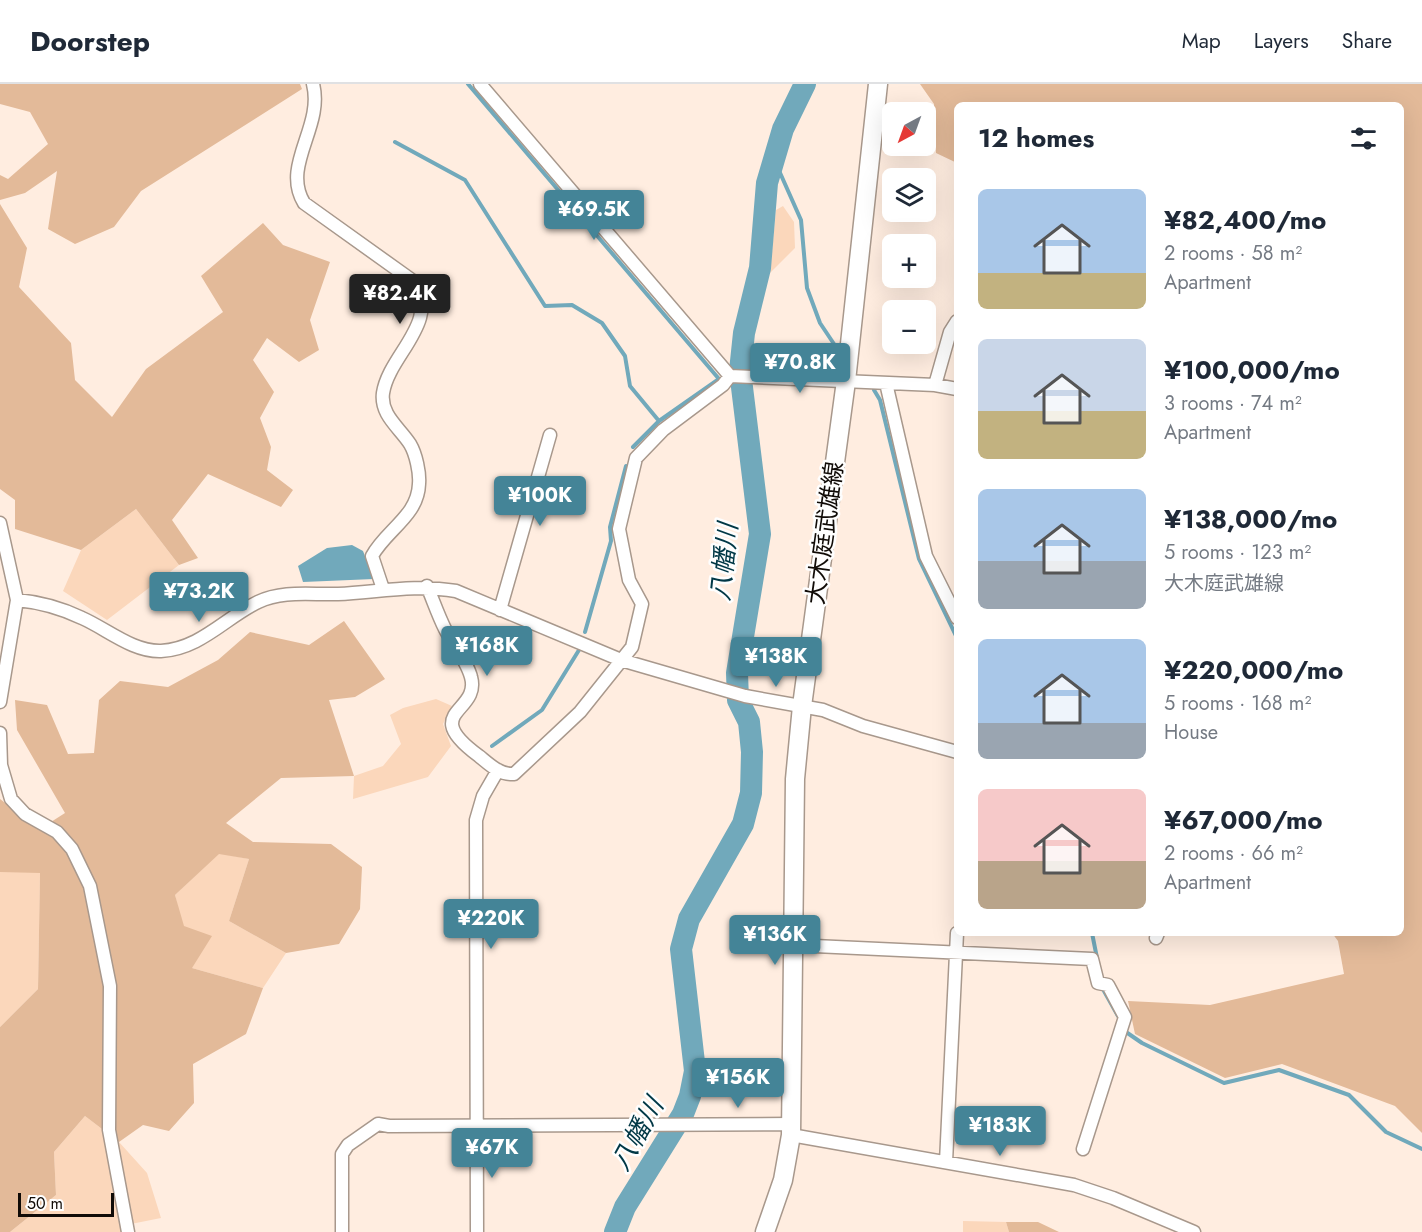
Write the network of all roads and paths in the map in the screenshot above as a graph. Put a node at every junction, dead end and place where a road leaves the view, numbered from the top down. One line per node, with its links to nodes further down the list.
1 (313, 84): 13 (street)
2 (480, 84): 5 (street)
3 (878, 84): 6 (main road, 大木庭武雄線)
4 (954, 326): 8 (street)
5 (730, 376): 6 (street); 17 (street)
6 (846, 381): 7 (street); 19 (main road, 大木庭武雄線)
7 (886, 383): 8 (street); 16 (street)
8 (935, 385): 9 (street)
9 (954, 388)
10 (550, 435): 15 (street)
11 (0, 523): 14 (street)
12 (427, 586): 13 (street); 15 (street); 22 (street)
13 (383, 589): 14 (street)
14 (17, 600): 18 (street)
15 (500, 610): 17 (street)
16 (954, 612)
17 (621, 660): 19 (street); 22 (street)
18 (0, 702)
19 (802, 706): 21 (street); 24 (main road, 大木庭武雄線)
20 (0, 733): 30 (street)
21 (954, 751)
22 (498, 770): 26 (street)
23 (957, 936): 25 (street)
24 (794, 945): 25 (street); 27 (main road, 大木庭武雄線)
25 (956, 953): 28 (street); 29 (street)
26 (476, 1126): 27 (street); 31 (street); 32 (street)
27 (791, 1130): 29 (street); 33 (main road, 大木庭武雄線)
28 (1083, 1149)
29 (946, 1162): 34 (street)
30 (128, 1232)
31 (342, 1232)
32 (477, 1232)
33 (765, 1232)
34 (1194, 1232)

